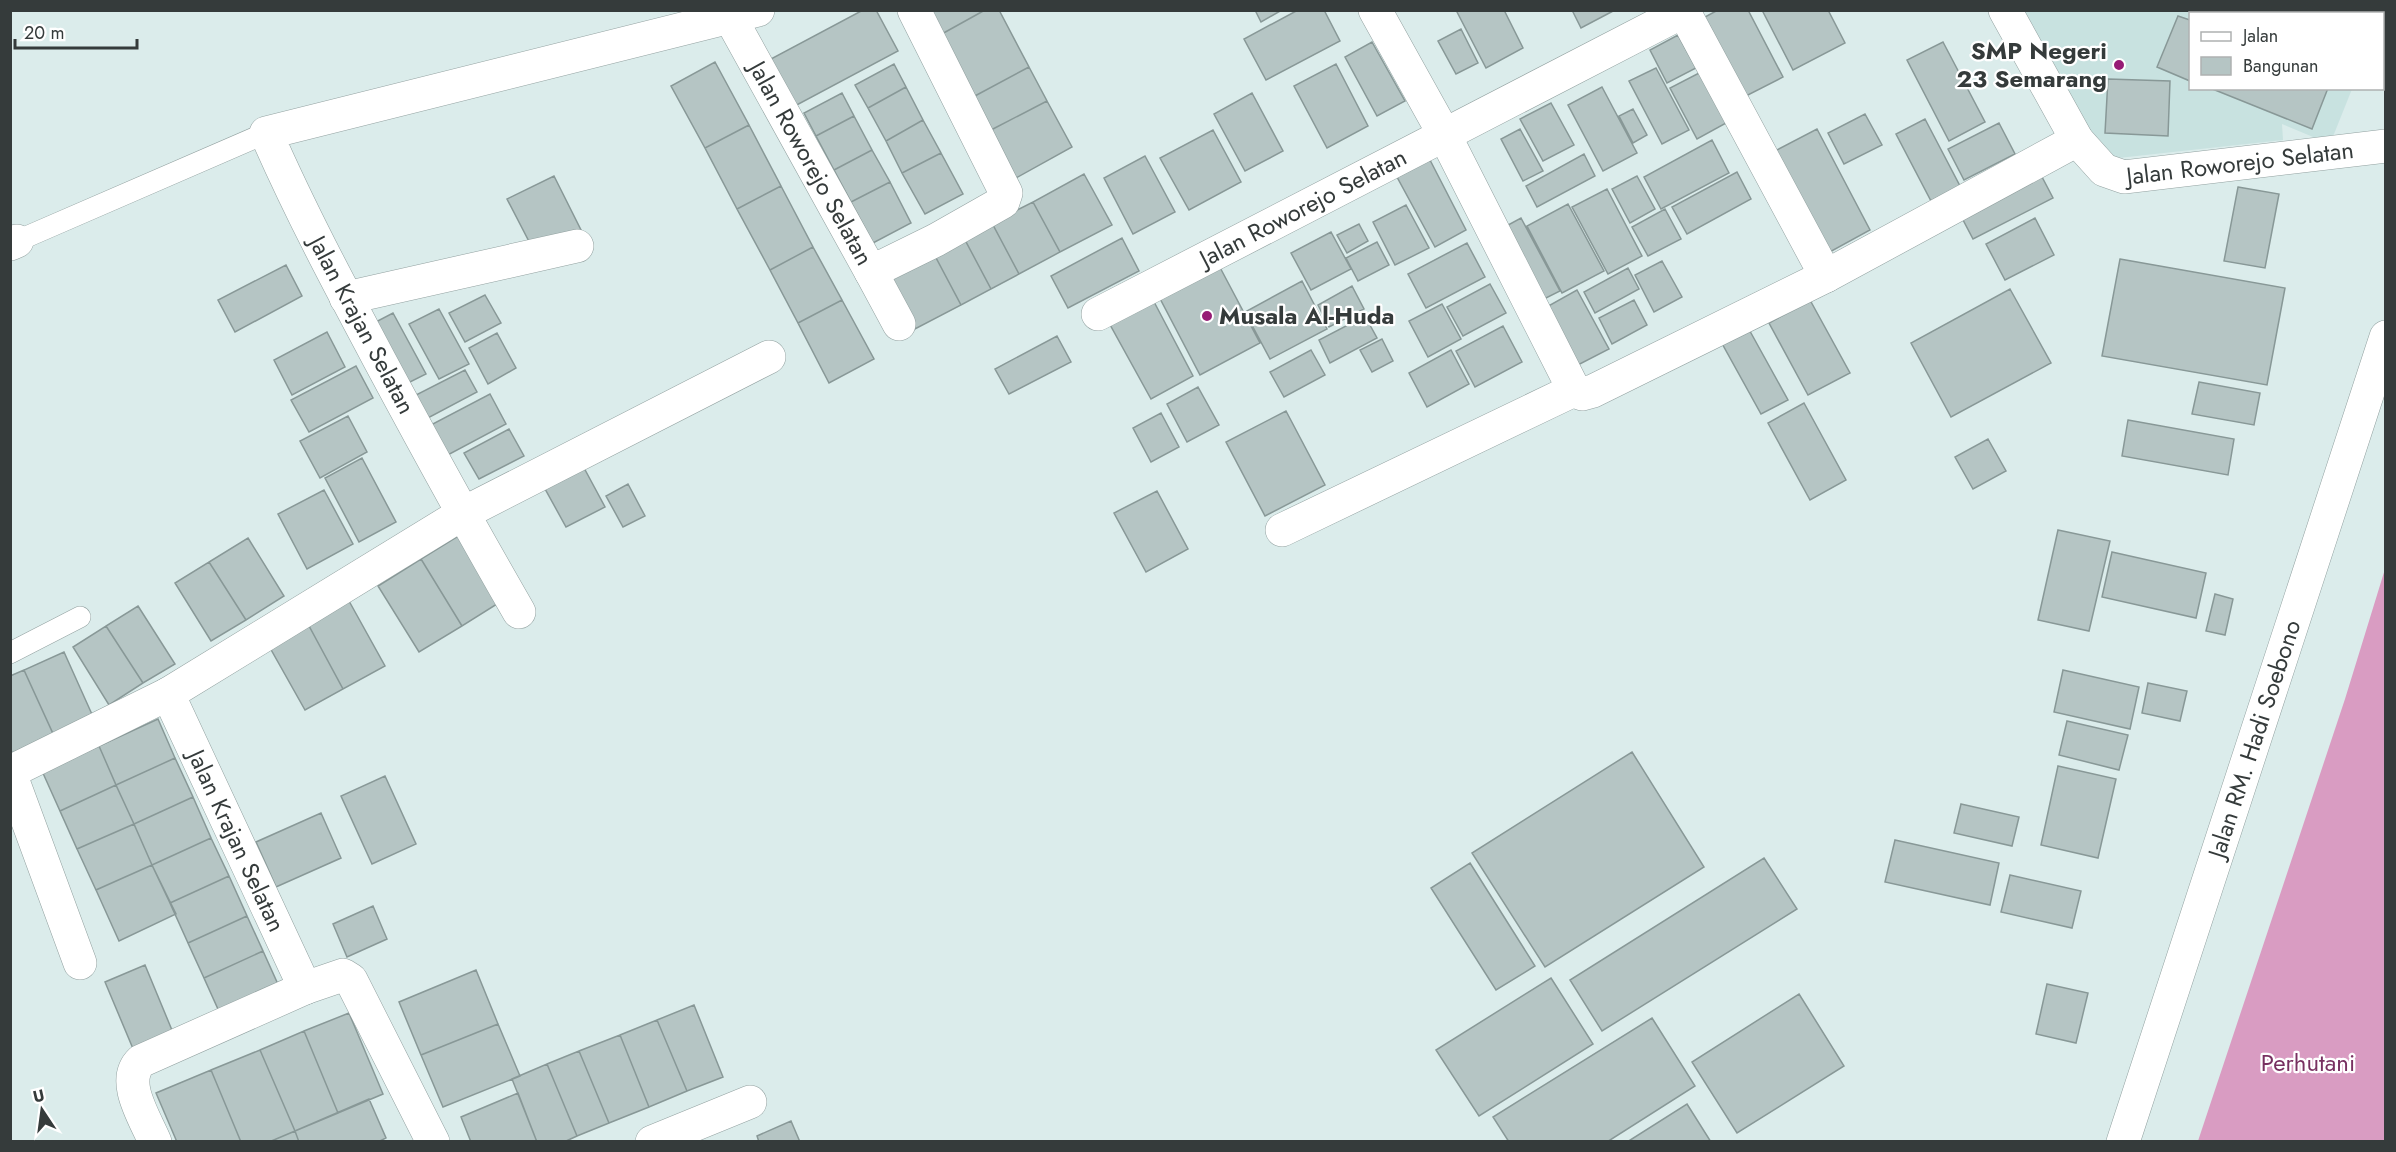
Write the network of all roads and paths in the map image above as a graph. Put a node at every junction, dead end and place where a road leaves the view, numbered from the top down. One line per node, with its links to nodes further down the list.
1 (914, 10): 12 (street, Jalan Roworejo Selatan)
2 (1375, 10): 7 (street)
3 (2005, 10): 8 (street, Jalan Roworejo Selatan)
4 (1684, 11): 7 (street, Jalan Roworejo Selatan); 13 (street, Jalan Roworejo Selatan)
5 (745, 15): 6 (street, Jalan Roworejo Selatan); 12 (street, Jalan Roworejo Selatan)
6 (266, 133): 10 (lane); 14 (street, Jalan Krajan Selatan)
7 (1444, 134): 15 (street, Jalan Roworejo Selatan); 19 (street)
8 (2077, 140): 9 (street, Jalan Roworejo Selatan); 13 (street)
9 (2385, 146)
10 (14, 243)
11 (577, 246): 14 (street)
12 (871, 272): 16 (street)
13 (1826, 276): 19 (street)
14 (346, 298): 20 (street, Jalan Krajan Selatan)
15 (1098, 314)
16 (899, 324)
17 (2385, 337): 33 (street, Jalan RM. Hadi Soebono)
18 (769, 357): 20 (street)
19 (1574, 390): 21 (street)
20 (462, 514): 22 (street, Jalan Krajan Selatan); 25 (street)
21 (1282, 530)
22 (519, 612)
23 (80, 617): 24 (lane)
24 (10, 653)
25 (168, 694): 26 (street); 28 (street, Jalan Krajan Selatan)
26 (10, 772): 27 (street)
27 (80, 963)
28 (305, 988): 30 (street); 31 (street)
29 (750, 1102): 32 (street)
30 (155, 1142)
31 (433, 1142)
32 (652, 1142)
33 (2123, 1142)

